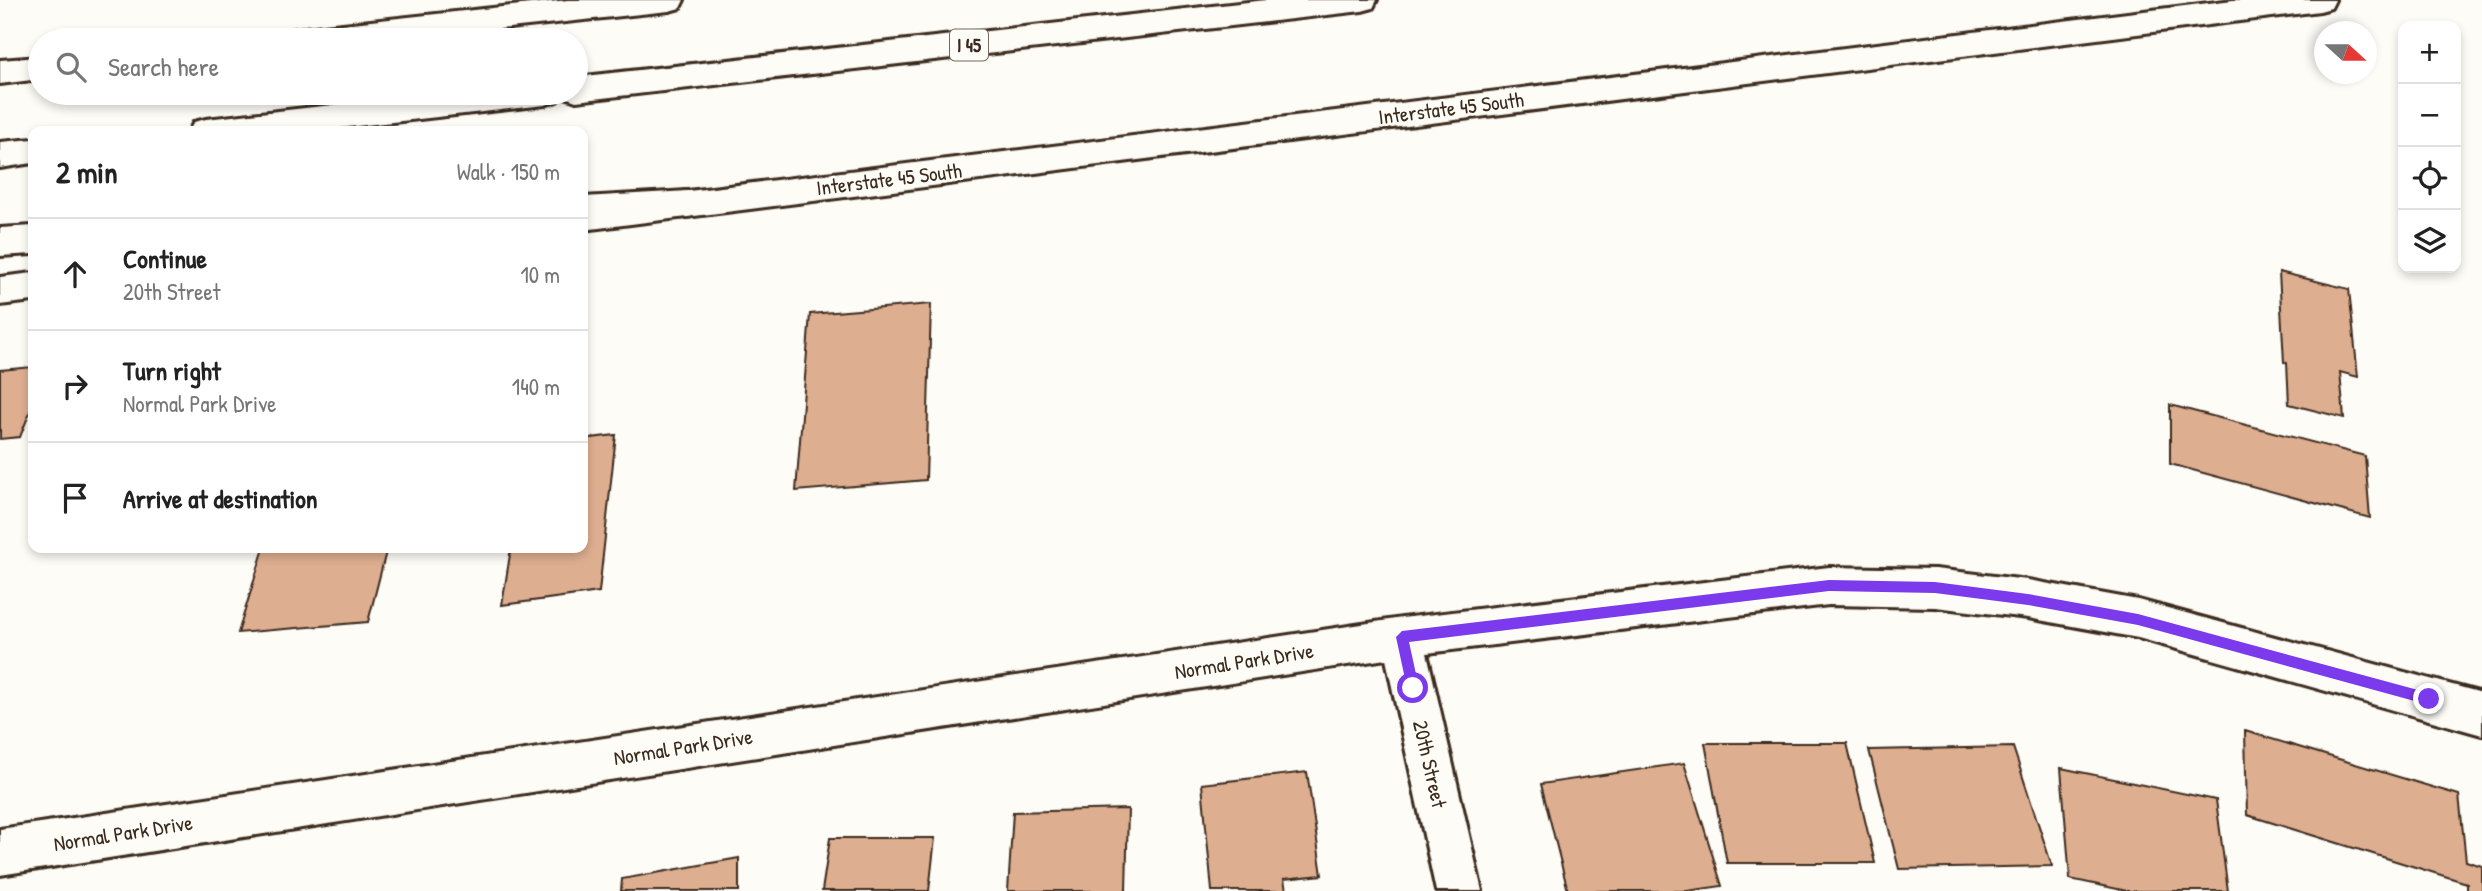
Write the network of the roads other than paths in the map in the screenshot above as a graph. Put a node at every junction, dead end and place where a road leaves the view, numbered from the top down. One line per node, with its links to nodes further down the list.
1 (669, 0): 4 (main road)
2 (1362, 0): 7 (main road, I 45)
3 (2320, 0): 12 (main road, Interstate 45 South)
4 (408, 28)
5 (28, 69): 6 (main road)
6 (0, 72)
7 (588, 88)
8 (438, 105): 9 (main road)
9 (251, 126)
10 (28, 152): 11 (main road)
11 (0, 155)
12 (688, 204): 13 (main road); 14 (main road, Interstate 45 South)
13 (588, 210)
14 (588, 217)
15 (28, 240): 16 (main road)
16 (0, 242)
17 (28, 288): 18 (main road)
18 (0, 291)
19 (1402, 637): 20 (main road, Normal Park Drive); 21 (main road, Normal Park Drive); 22 (main road, 20th Street)
20 (2482, 714)
21 (0, 852)
22 (1459, 891)

